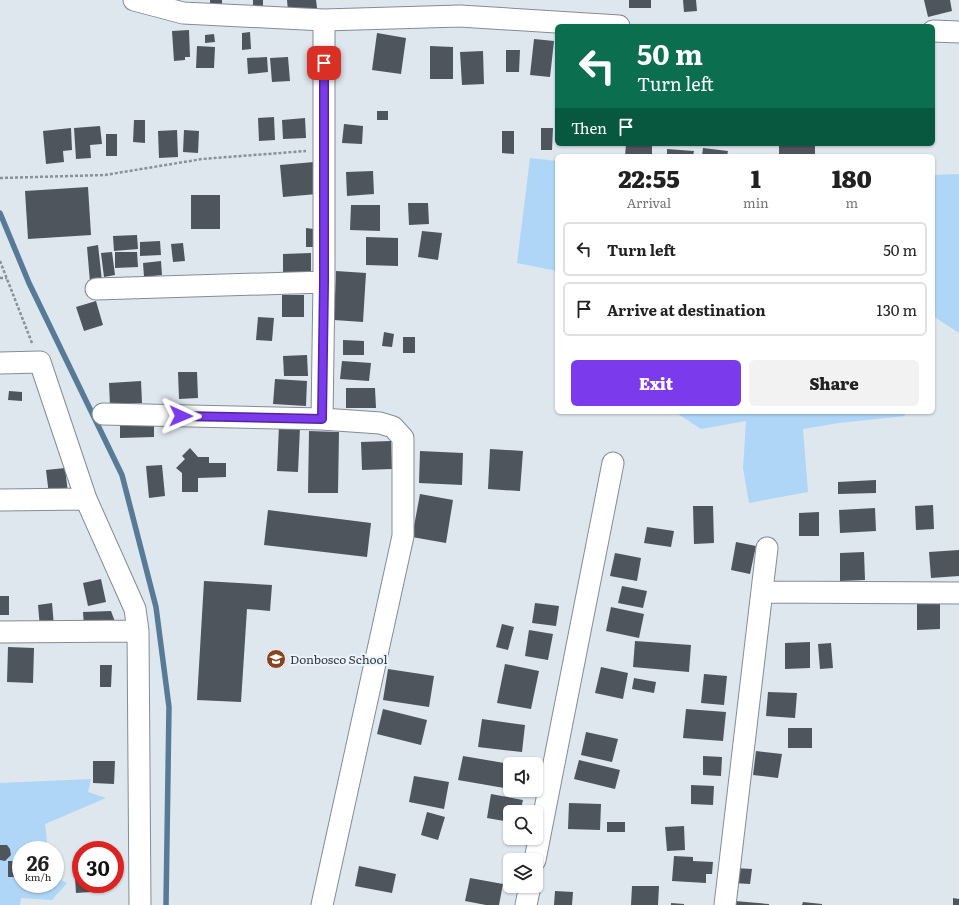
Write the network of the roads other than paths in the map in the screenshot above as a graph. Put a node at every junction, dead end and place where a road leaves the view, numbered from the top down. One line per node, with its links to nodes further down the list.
1 (134, 0): 2 (street)
2 (282, 9): 3 (street)
3 (324, 20): 4 (street); 7 (street)
4 (587, 24)
5 (935, 31): 6 (street)
6 (959, 32)
7 (324, 282): 8 (street); 11 (street)
8 (96, 290)
9 (0, 363): 13 (street)
10 (103, 414): 11 (street)
11 (322, 419): 23 (street)
12 (613, 463): 20 (street)
13 (86, 499): 14 (street); 18 (street)
14 (0, 500)
15 (767, 548): 16 (street)
16 (762, 592): 17 (street); 25 (street)
17 (959, 593)
18 (138, 631): 19 (street); 22 (street)
19 (0, 632)
20 (536, 853)
21 (529, 893): 24 (street)
22 (140, 905)
23 (322, 905)
24 (526, 905)
25 (725, 905)

